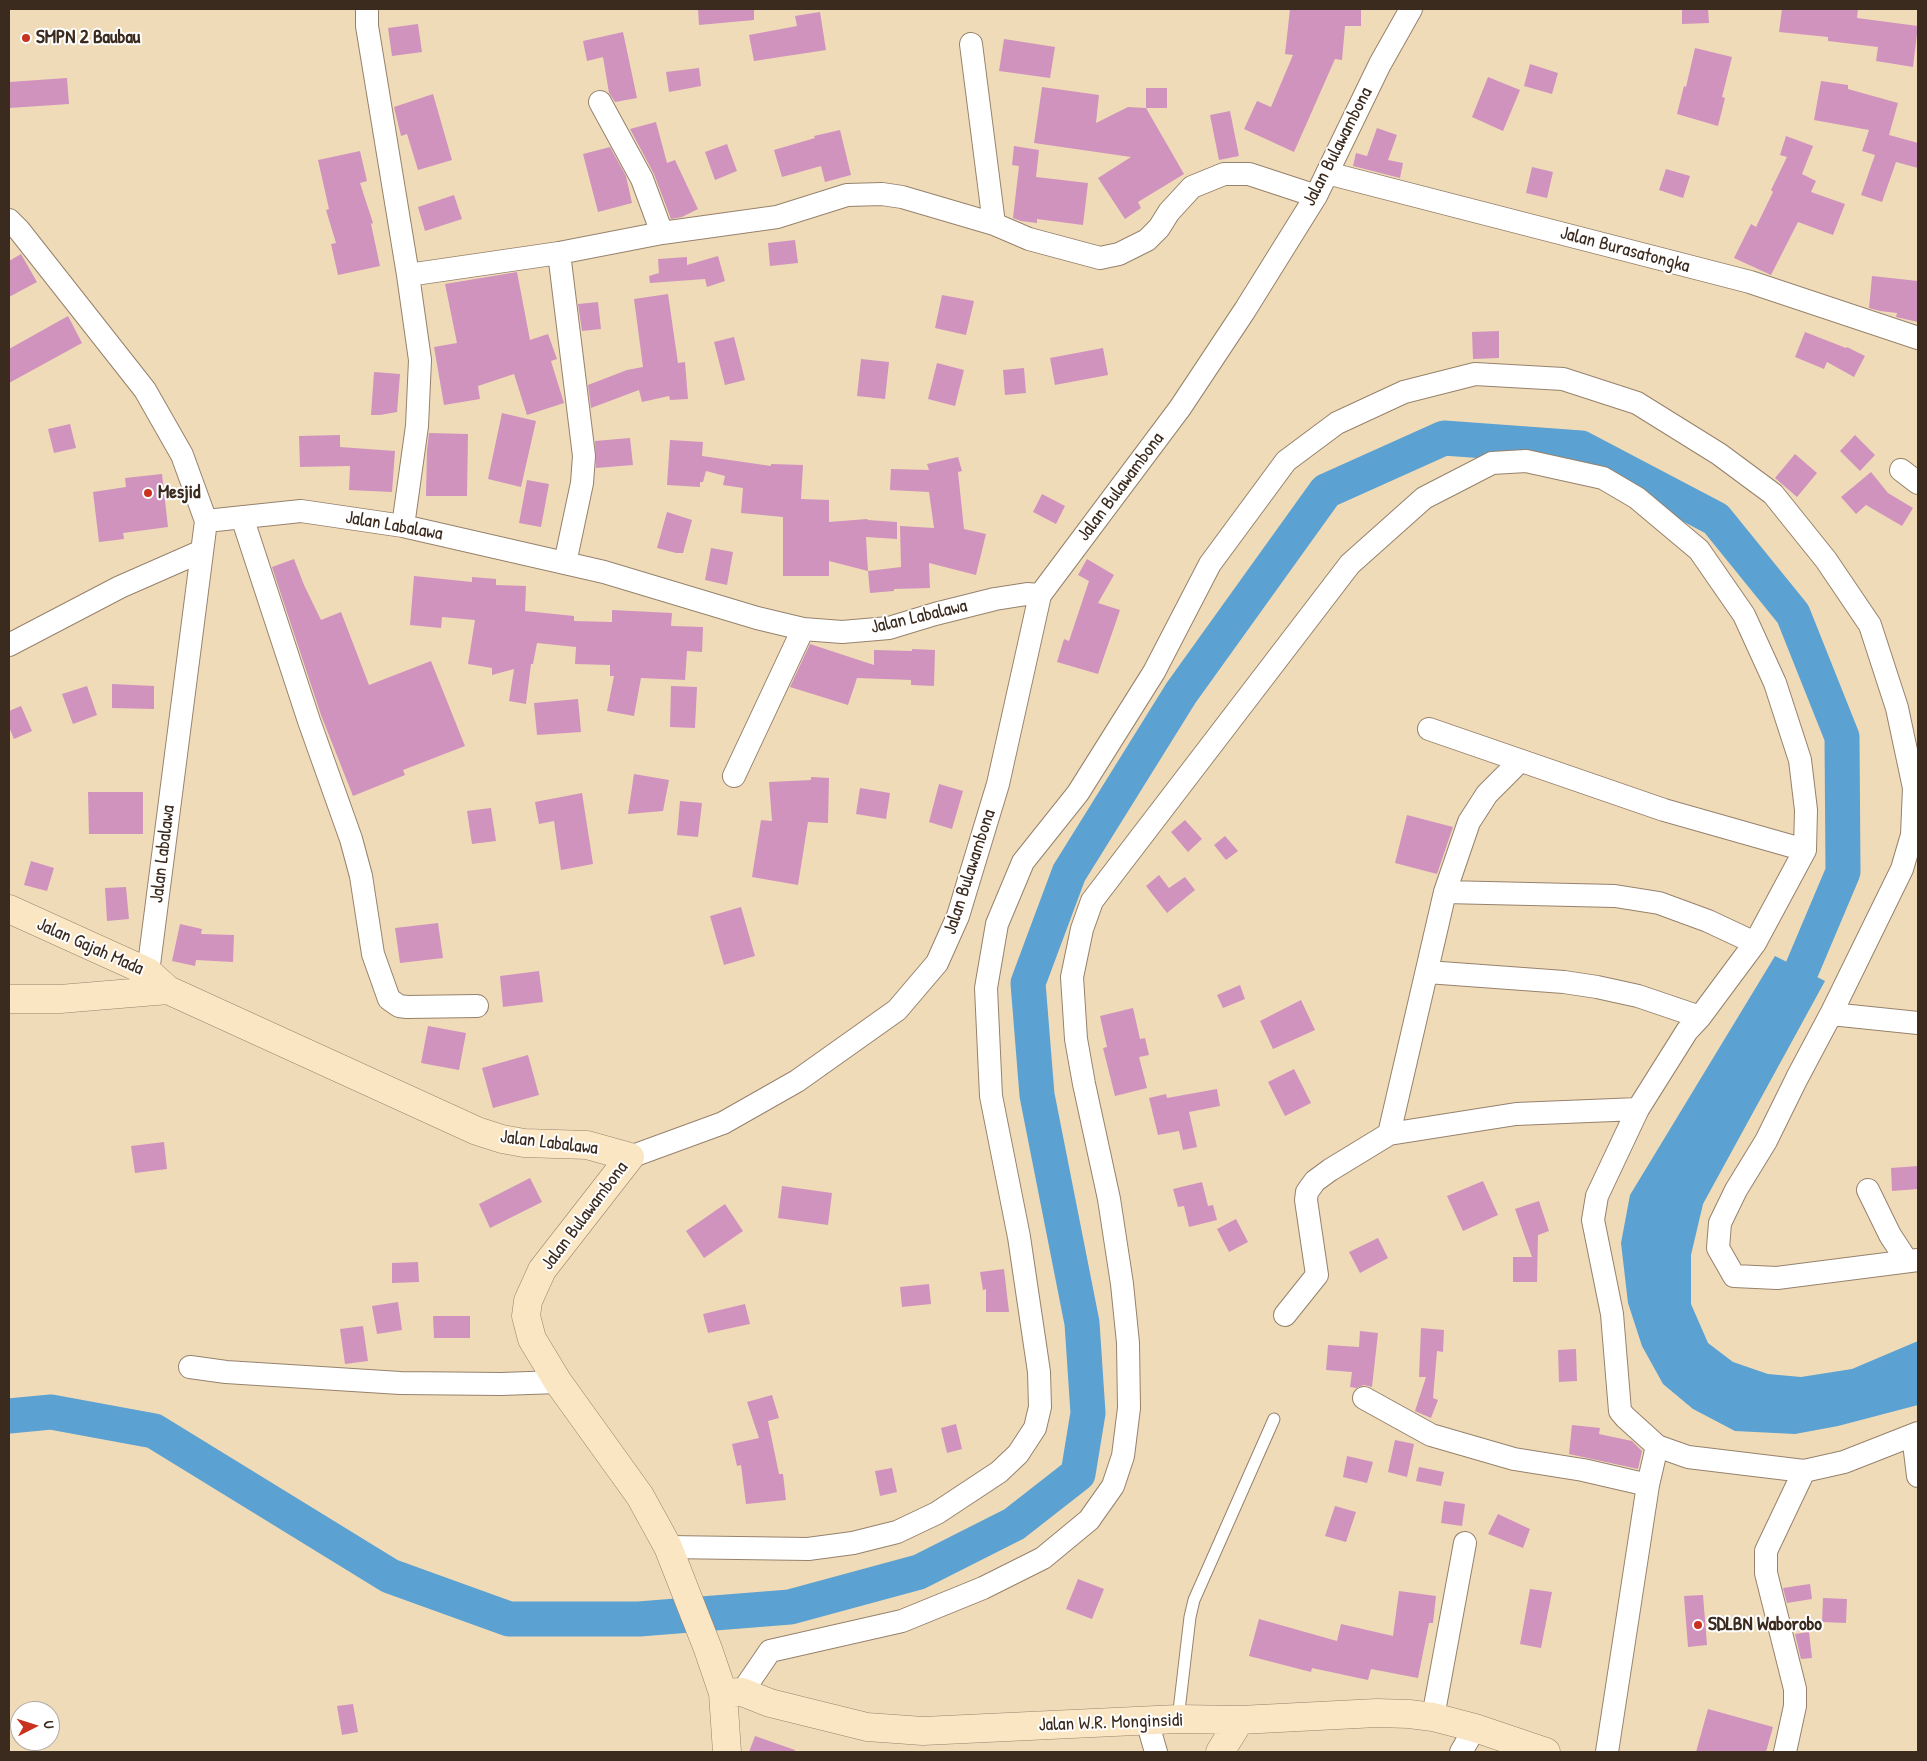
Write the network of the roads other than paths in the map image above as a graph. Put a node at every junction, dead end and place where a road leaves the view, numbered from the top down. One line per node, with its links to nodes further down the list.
1 (367, 9): 11 (street)
2 (1411, 9): 5 (street, Jalan Bulawambona)
3 (971, 44): 8 (street)
4 (600, 102): 9 (street)
5 (1327, 173): 6 (street, Jalan Bulawambona); 12 (street, Jalan Burasatongka)
6 (1316, 196): 8 (street); 18 (street, Jalan Bulawambona)
7 (9, 220): 14 (street)
8 (994, 224): 9 (street)
9 (662, 233): 10 (street)
10 (559, 253): 11 (street); 17 (street)
11 (408, 274): 15 (street)
12 (1918, 338)
13 (242, 517): 14 (street, Jalan Labalawa); 15 (street, Jalan Labalawa); 31 (street)
14 (206, 521): 16 (street, Jalan Labalawa)
15 (403, 526): 17 (street, Jalan Labalawa)
16 (202, 550): 20 (street); 29 (street, Jalan Labalawa)
17 (564, 563): 19 (street, Jalan Labalawa)
18 (1040, 595): 19 (street, Jalan Labalawa); 37 (street, Jalan Bulawambona)
19 (803, 629): 23 (street)
20 (9, 645)
21 (1428, 729): 22 (street)
22 (1520, 761): 24 (street); 25 (street)
23 (734, 776)
24 (1805, 850): 27 (street); 52 (street)
25 (1445, 892): 27 (street); 28 (street)
26 (9, 909): 29 (main road, Jalan Gajah Mada)
27 (1756, 944): 33 (street)
28 (1427, 972): 33 (street); 36 (street)
29 (154, 984): 30 (main road); 37 (main road, Jalan Labalawa)
30 (9, 999)
31 (478, 1006)
32 (1831, 1014): 34 (street); 39 (street); 51 (street)
33 (1700, 1017): 35 (street)
34 (1918, 1023)
35 (1638, 1109): 36 (street); 46 (street)
36 (1389, 1134): 40 (street)
37 (630, 1157): 42 (main road, Jalan Bulawambona)
38 (1868, 1190): 39 (street)
39 (1913, 1261)
40 (1285, 1315)
41 (190, 1367): 42 (street)
42 (558, 1382): 51 (main road, Jalan Bulawambona)
43 (1364, 1398): 49 (street)
44 (1274, 1419): 54 (lane)
45 (1916, 1434): 47 (street); 48 (street)
46 (1657, 1446): 47 (street); 49 (street)
47 (1804, 1471): 64 (street)
48 (1918, 1476)
49 (1648, 1486): 63 (street)
50 (1465, 1543): 53 (street)
51 (668, 1547): 52 (main road, Jalan Bulawambona)
52 (733, 1693): 56 (main road, Jalan W.R. Monginsidi); 58 (main road)
53 (1433, 1717): 55 (main road, Jalan W.R. Monginsidi); 57 (main road, Jalan W.R. Monginsidi)
54 (1178, 1720): 55 (main road, Jalan W.R. Monginsidi); 56 (main road, Jalan W.R. Monginsidi)
55 (1240, 1720): 60 (main road)
56 (1147, 1721): 59 (street)
57 (1475, 1728): 61 (street); 62 (main road, Jalan W.R. Monginsidi)
58 (727, 1752)
59 (1156, 1752)
60 (1220, 1752)
61 (1461, 1752)
62 (1546, 1752)
63 (1607, 1752)
64 (1784, 1752)

